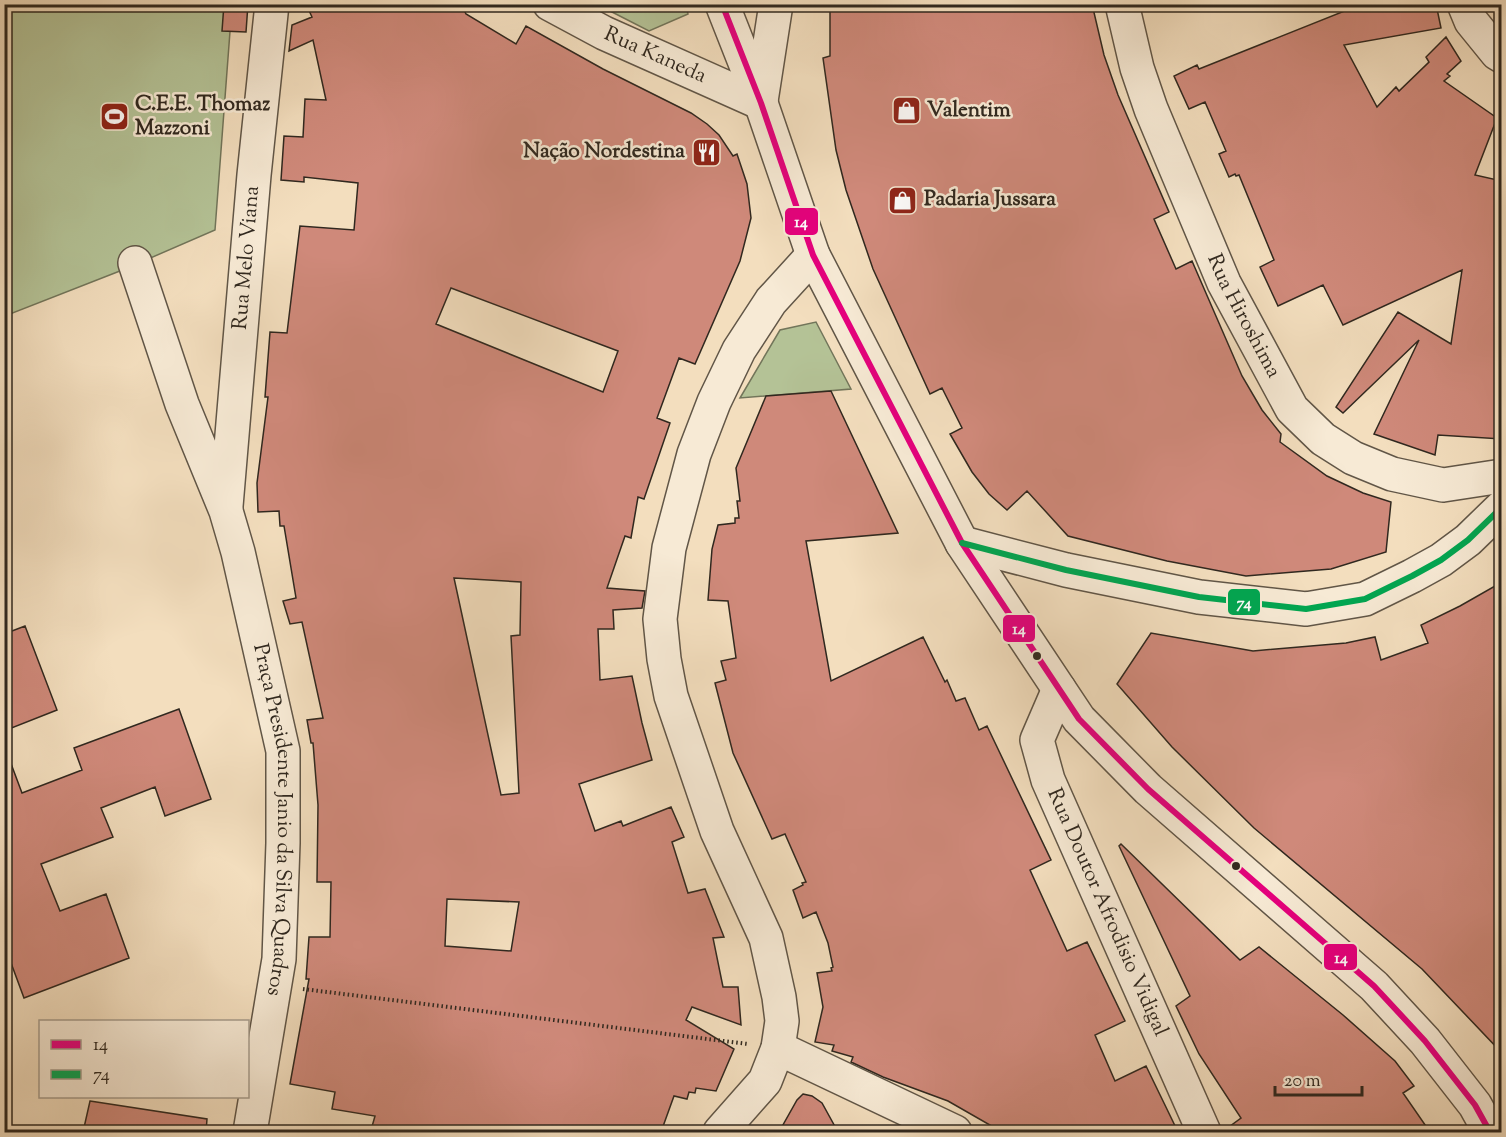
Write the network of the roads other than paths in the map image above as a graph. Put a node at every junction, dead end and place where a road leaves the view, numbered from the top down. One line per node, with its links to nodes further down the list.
1 (272, 4): 13 (street, Rua Melo Viana)
2 (550, 4): 8 (street, Rua Kaneda)
3 (722, 4): 8 (street)
4 (776, 4): 8 (street)
5 (1122, 4): 11 (street, Rua Hiroshima)
6 (1464, 4): 7 (street)
7 (1502, 56)
8 (761, 103): 9 (street)
9 (813, 255): 14 (street); 16 (street)
10 (135, 264): 13 (street, Praça Presidente Janio da Silva Quadros)
11 (1502, 476)
12 (1502, 507): 14 (street)
13 (226, 511): 17 (street, Praça Presidente Janio da Silva Quadros)
14 (962, 543): 15 (street)
15 (1059, 689): 20 (street, Rua Doutor Afrodisio Vidigal); 21 (street)
16 (778, 1048): 18 (street); 19 (street)
17 (250, 1132)
18 (720, 1132)
19 (955, 1132)
20 (1204, 1132)
21 (1491, 1132)

